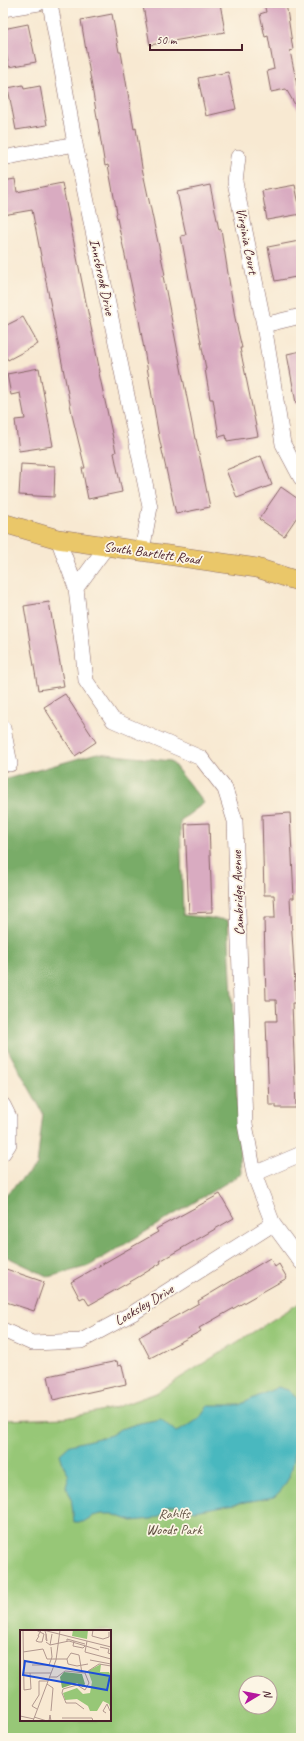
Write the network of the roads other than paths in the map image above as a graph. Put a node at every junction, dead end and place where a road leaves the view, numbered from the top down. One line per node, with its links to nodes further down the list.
1 (39, 3): 3 (street)
2 (50, 3): 4 (street, Innsbrook Drive)
3 (3, 9)
4 (75, 144): 6 (street); 13 (street, Innsbrook Drive)
5 (238, 157): 8 (street, Virginia Court)
6 (3, 158)
7 (301, 316): 8 (street)
8 (264, 325): 9 (street, Virginia Court)
9 (301, 478)
10 (3, 523): 11 (main road, South Bartlett Road)
11 (58, 539): 12 (main road, South Bartlett Road); 15 (street, Cambridge Avenue)
12 (107, 546): 13 (main road, South Bartlett Road); 15 (street)
13 (142, 551): 14 (main road, South Bartlett Road)
14 (301, 582)
15 (76, 588): 21 (street, Cambridge Avenue)
16 (3, 728): 17 (street)
17 (10, 764)
18 (3, 1105): 19 (street)
19 (3, 1152)
20 (301, 1154): 21 (street)
21 (254, 1174): 22 (street, Cambridge Avenue)
22 (273, 1224): 23 (street, Cambridge Avenue); 24 (street, Locksley Drive)
23 (301, 1262)
24 (3, 1330)

